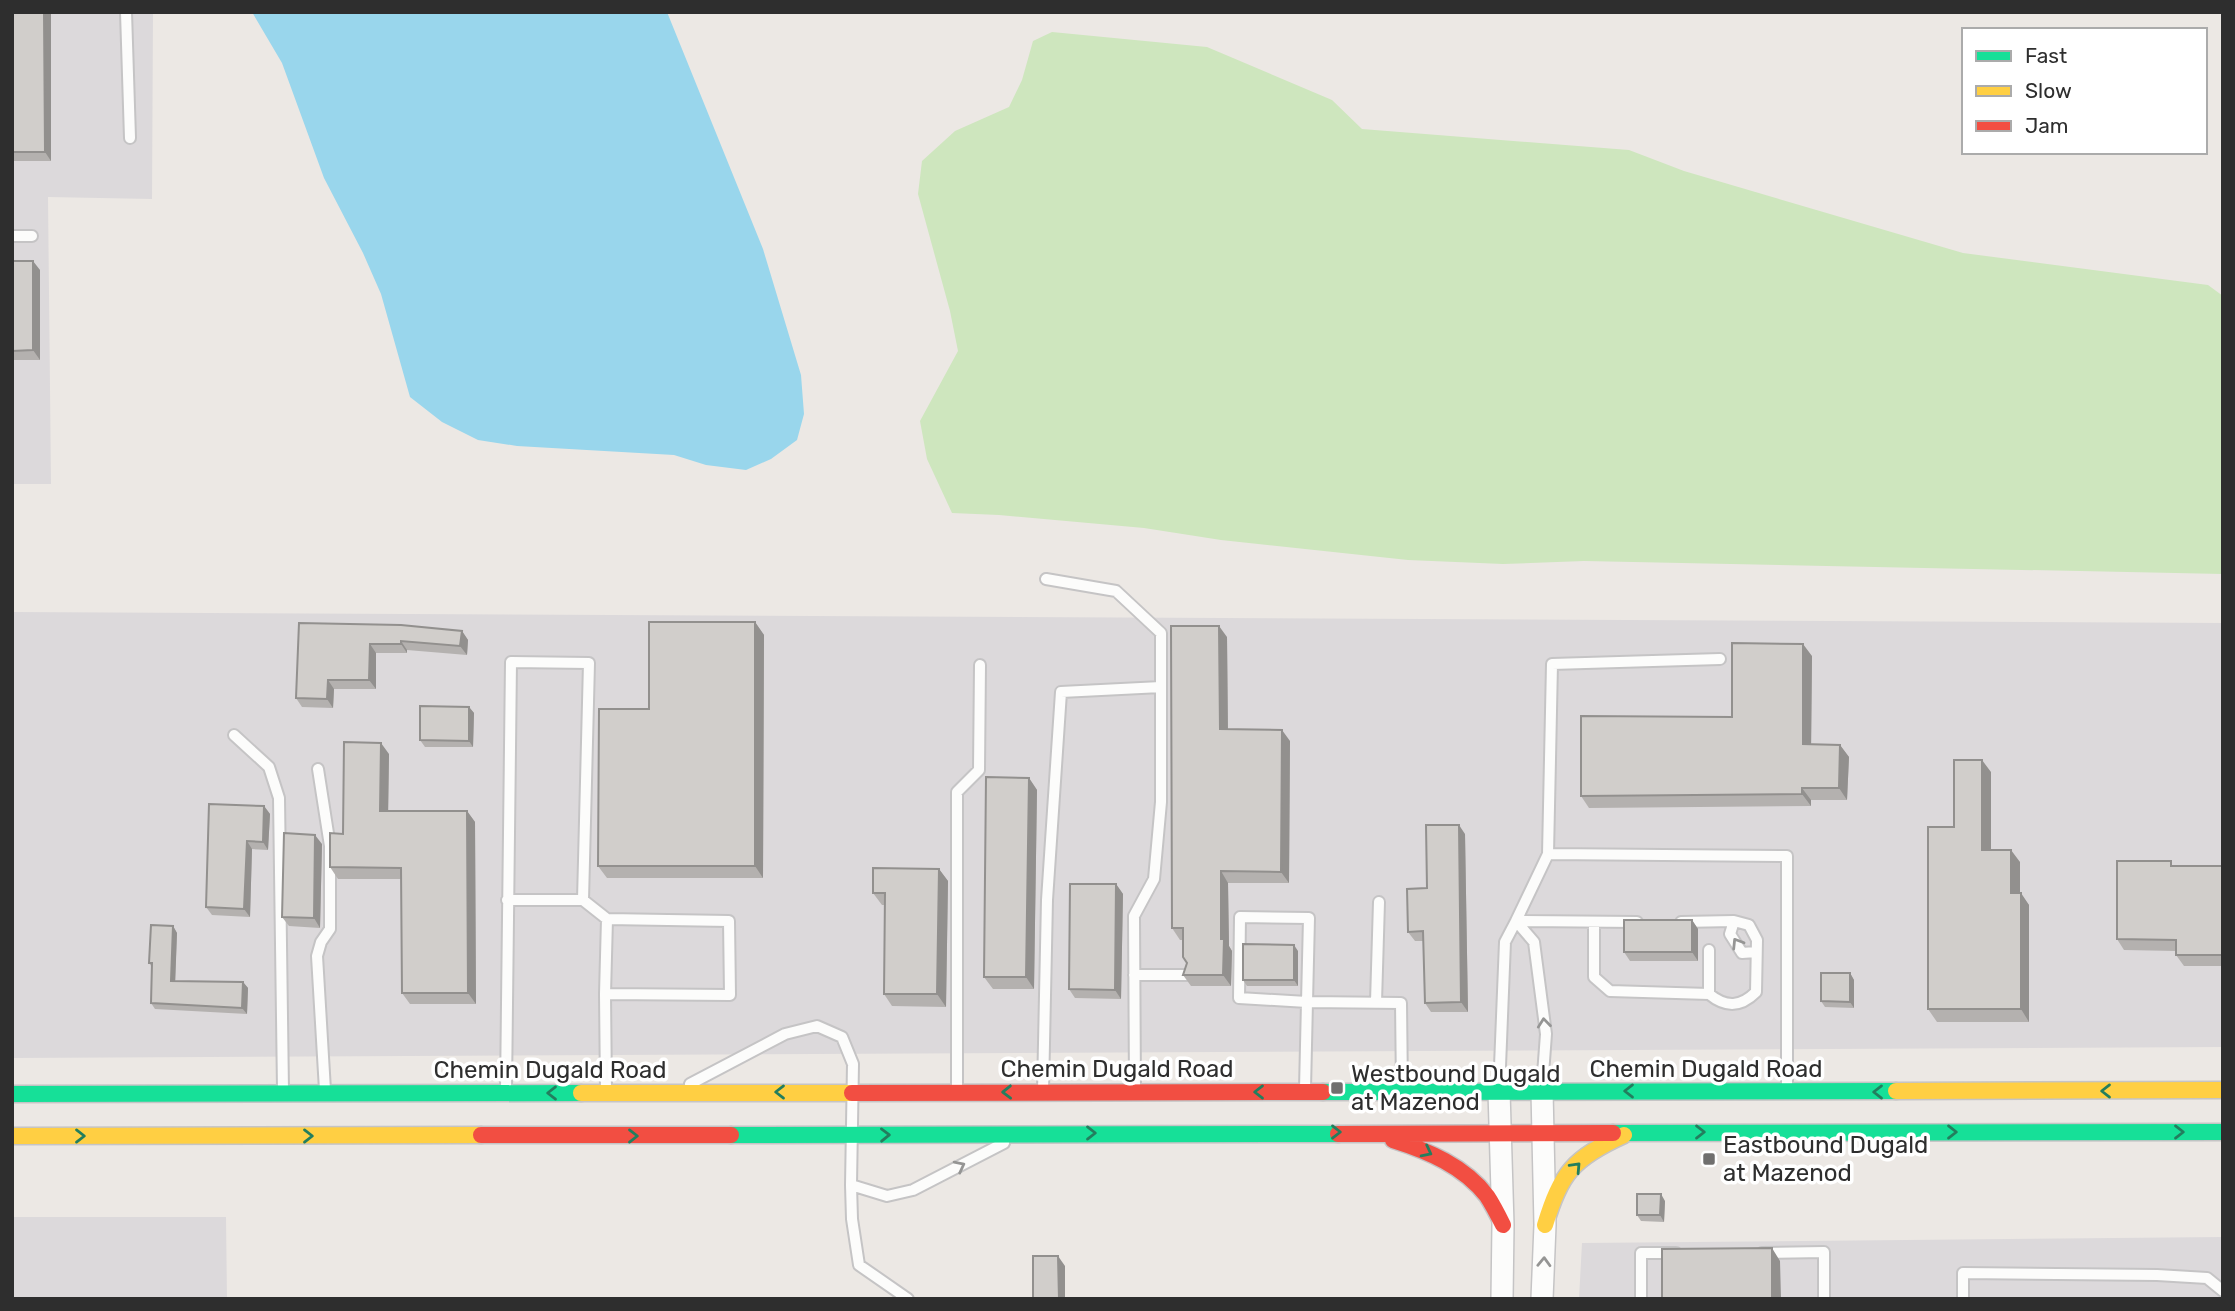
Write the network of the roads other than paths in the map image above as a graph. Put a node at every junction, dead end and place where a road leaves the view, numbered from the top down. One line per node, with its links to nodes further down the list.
1 (126, 12): 2 (lane)
2 (130, 138)
3 (12, 236): 4 (lane)
4 (32, 236)
5 (1046, 579): 8 (lane)
6 (1720, 659): 11 (lane)
7 (980, 665): 37 (lane)
8 (1161, 687): 23 (lane); 30 (lane)
9 (234, 735): 40 (lane)
10 (318, 769): 41 (lane)
11 (1548, 854): 16 (lane); 39 (lane)
12 (507, 900): 13 (lane); 13 (lane); 42 (lane)
13 (583, 900): 15 (lane)
14 (1379, 902): 28 (lane)
15 (607, 919): 25 (lane); 25 (lane)
16 (1516, 921): 18 (lane); 33 (lane); 34 (lane, one-way to 16)
17 (1734, 921): 20 (lane); 22 (lane); 22 (lane, one-way to 17)
18 (1594, 922): 19 (lane); 26 (lane)
19 (1646, 922)
20 (1672, 922)
21 (1709, 950): 26 (lane)
22 (1756, 952): 26 (lane)
23 (1134, 975): 24 (lane); 31 (lane)
24 (1187, 975)
25 (605, 994): 43 (lane)
26 (1709, 994)
27 (1307, 1002): 27 (lane); 28 (lane); 38 (lane)
28 (1377, 1002): 32 (lane)
29 (2223, 1090): 39 (main road, Chemin Dugald Road, one-way to 39)
30 (1043, 1091): 31 (main road, Chemin Dugald Road); 37 (main road, Chemin Dugald Road, one-way to 37)
31 (1135, 1091): 38 (main road, Chemin Dugald Road, one-way to 31)
32 (1402, 1091): 33 (main road, Chemin Dugald Road); 38 (main road, Chemin Dugald Road)
33 (1499, 1091): 34 (main road, Chemin Dugald Road); 48 (street)
34 (1542, 1091): 39 (main road, Chemin Dugald Road, one-way to 34); 49 (street)
35 (675, 1092): 36 (main road, Chemin Dugald Road, one-way to 35); 36 (lane); 43 (main road, Chemin Dugald Road)
36 (852, 1092): 37 (main road, Chemin Dugald Road); 52 (lane)
37 (957, 1092)
38 (1305, 1092)
39 (1787, 1092)
40 (283, 1093): 41 (main road, Chemin Dugald Road); 44 (main road, Chemin Dugald Road)
41 (325, 1093): 42 (main road, Chemin Dugald Road)
42 (506, 1093): 43 (main road, Chemin Dugald Road, one-way to 42)
43 (606, 1093)
44 (12, 1094)
45 (1362, 1132): 48 (main road); 50 (main road, one-way to 45); 54 (main road, one-way to 54)
46 (1632, 1132): 47 (main road, one-way to 47); 49 (main road); 55 (main road, one-way to 46)
47 (2223, 1132)
48 (1501, 1133): 49 (main road); 54 (street)
49 (1544, 1133): 55 (street)
50 (1022, 1134): 52 (main road, one-way to 50); 53 (lane, one-way to 50)
51 (12, 1136): 52 (main road, one-way to 52)
52 (851, 1136): 53 (lane)
53 (851, 1185): 59 (lane)
54 (1503, 1225): 60 (street)
55 (1545, 1225): 61 (street, one-way to 55)
56 (1693, 1253): 62 (lane)
57 (1746, 1253): 63 (lane)
58 (2223, 1291): 64 (lane)
59 (908, 1299)
60 (1502, 1299)
61 (1542, 1299)
62 (1641, 1299)
63 (1824, 1299)
64 (1962, 1299)

